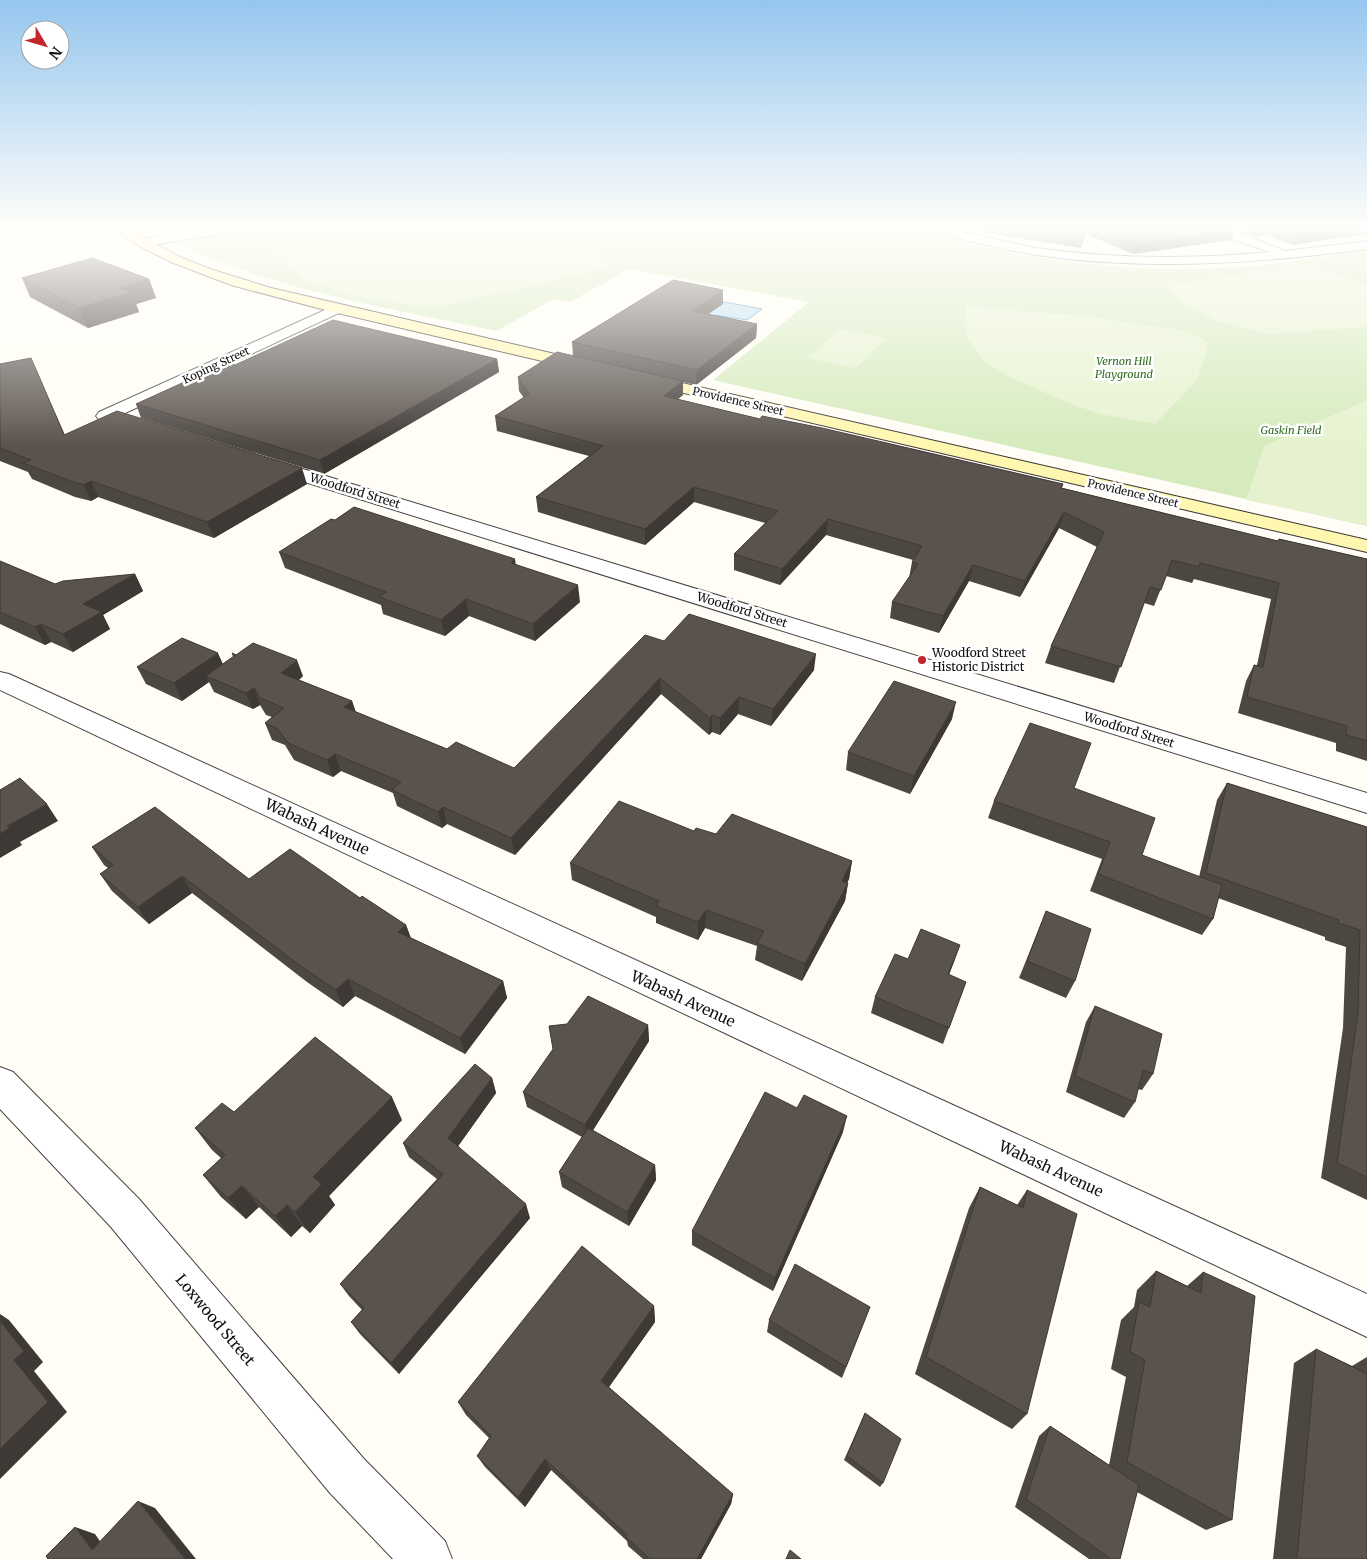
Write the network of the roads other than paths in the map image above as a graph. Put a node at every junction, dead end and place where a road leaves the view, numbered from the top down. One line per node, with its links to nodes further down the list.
1 (307, 302): 2 (main road)
2 (336, 309): 3 (main road); 5 (street, Koping Street)
3 (602, 370)
4 (631, 377): 7 (main road, Providence Street)
5 (163, 432)
6 (248, 458): 9 (street, Woodford Street)
7 (1367, 546)
8 (0, 680): 11 (street, Wabash Avenue)
9 (1367, 803)
10 (0, 1084): 12 (street, Loxwood Street)
11 (1367, 1316)
12 (427, 1559)

